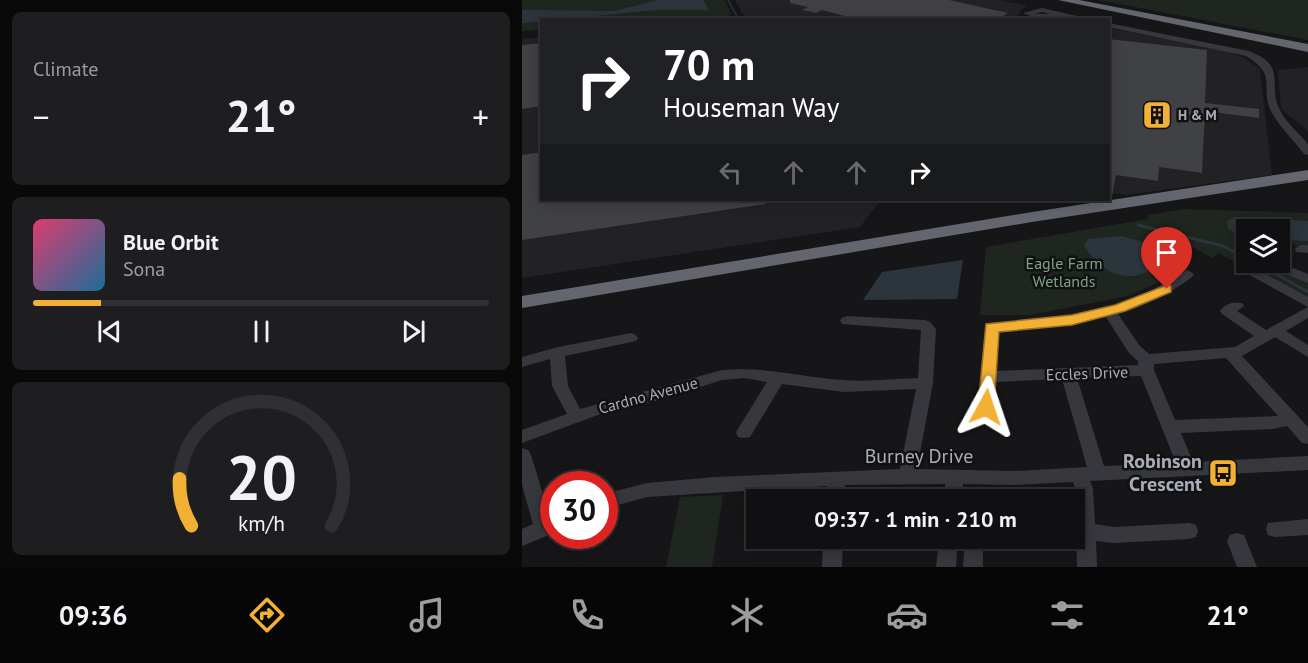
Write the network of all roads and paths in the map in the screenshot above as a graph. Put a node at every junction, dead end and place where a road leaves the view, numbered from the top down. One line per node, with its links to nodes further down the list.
1 (1063, 0): 7 (highway)
2 (1086, 0): 6 (highway)
3 (1047, 14): 4 (street)
4 (1075, 18)
5 (1110, 25): 8 (street)
6 (1308, 43)
7 (1308, 48)
8 (1289, 127): 9 (street); 10 (street)
9 (1308, 136)
10 (1308, 152)
11 (1308, 175): 17 (highway)
12 (1308, 185): 21 (highway)
13 (1293, 272): 16 (street)
14 (1256, 273): 18 (street)
15 (1187, 274): 20 (street)
16 (1308, 279)
17 (522, 302)
18 (1308, 303)
19 (1236, 306): 24 (street)
20 (1109, 311): 30 (street); 33 (street)
21 (522, 312)
22 (1308, 312): 24 (street)
23 (847, 321): 34 (street)
24 (1271, 334): 27 (street); 28 (street)
25 (631, 338): 26 (street)
26 (558, 352): 29 (street); 36 (street)
27 (1308, 352)
28 (1232, 354): 30 (street); 37 (street)
29 (522, 362)
30 (1146, 364): 31 (street, Eccles Drive); 38 (street)
31 (1068, 373): 33 (street, Eccles Drive); 45 (street)
32 (779, 376): 34 (street, Cardno Avenue); 36 (street, Cardno Avenue); 39 (street)
33 (988, 377): 35 (street)
34 (925, 383): 46 (street)
35 (986, 407)
36 (576, 416): 40 (street, Cardno Avenue)
37 (1298, 420): 38 (street); 41 (street)
38 (1170, 427): 44 (street)
39 (744, 432)
40 (522, 437)
41 (1308, 438)
42 (522, 455): 52 (street)
43 (1306, 466): 44 (street, Burney Drive)
44 (1188, 470): 45 (street, Burney Drive)
45 (1089, 474): 47 (street, Burney Drive); 56 (street)
46 (907, 476): 47 (street, Burney Drive); 48 (street, Burney Drive)
47 (955, 478): 50 (street)
48 (836, 480): 49 (street); 51 (street, Burney Drive)
49 (836, 489)
50 (954, 489)
51 (618, 498)
52 (540, 502)
53 (1308, 527): 54 (street)
54 (1275, 529)
55 (540, 530): 58 (street)
56 (1086, 531): 57 (street); 66 (street)
57 (1189, 531)
58 (522, 538)
59 (1237, 541): 67 (street)
60 (833, 549): 63 (street)
61 (948, 549): 64 (street)
62 (974, 549): 65 (street)
63 (832, 567)
64 (946, 567)
65 (973, 567)
66 (1087, 567)
67 (1247, 567)

